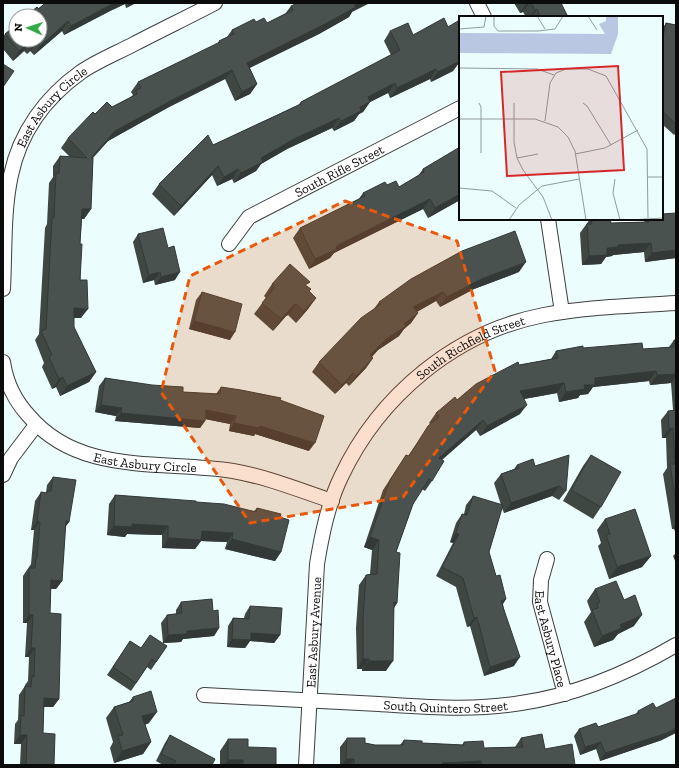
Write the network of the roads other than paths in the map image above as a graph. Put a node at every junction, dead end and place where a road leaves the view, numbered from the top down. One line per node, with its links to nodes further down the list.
1 (215, 3): 7 (street, East Asbury Circle)
2 (477, 3): 3 (street)
3 (484, 16)
4 (459, 109): 6 (street, South Rifle Street)
5 (548, 220): 9 (street)
6 (229, 244)
7 (3, 289)
8 (676, 303): 9 (street, South Richfield Street)
9 (562, 312): 13 (street, South Richfield Street)
10 (3, 362): 11 (street, East Asbury Circle)
11 (36, 425): 12 (street); 13 (street, East Asbury Circle)
12 (3, 476)
13 (332, 501): 18 (street, East Asbury Avenue)
14 (547, 559): 16 (street, East Asbury Place)
15 (676, 644): 16 (street, South Quintero Street)
16 (565, 694): 18 (street, South Quintero Street)
17 (204, 695): 18 (street, South Quintero Street)
18 (310, 701): 19 (street, East Asbury Avenue)
19 (306, 765)

